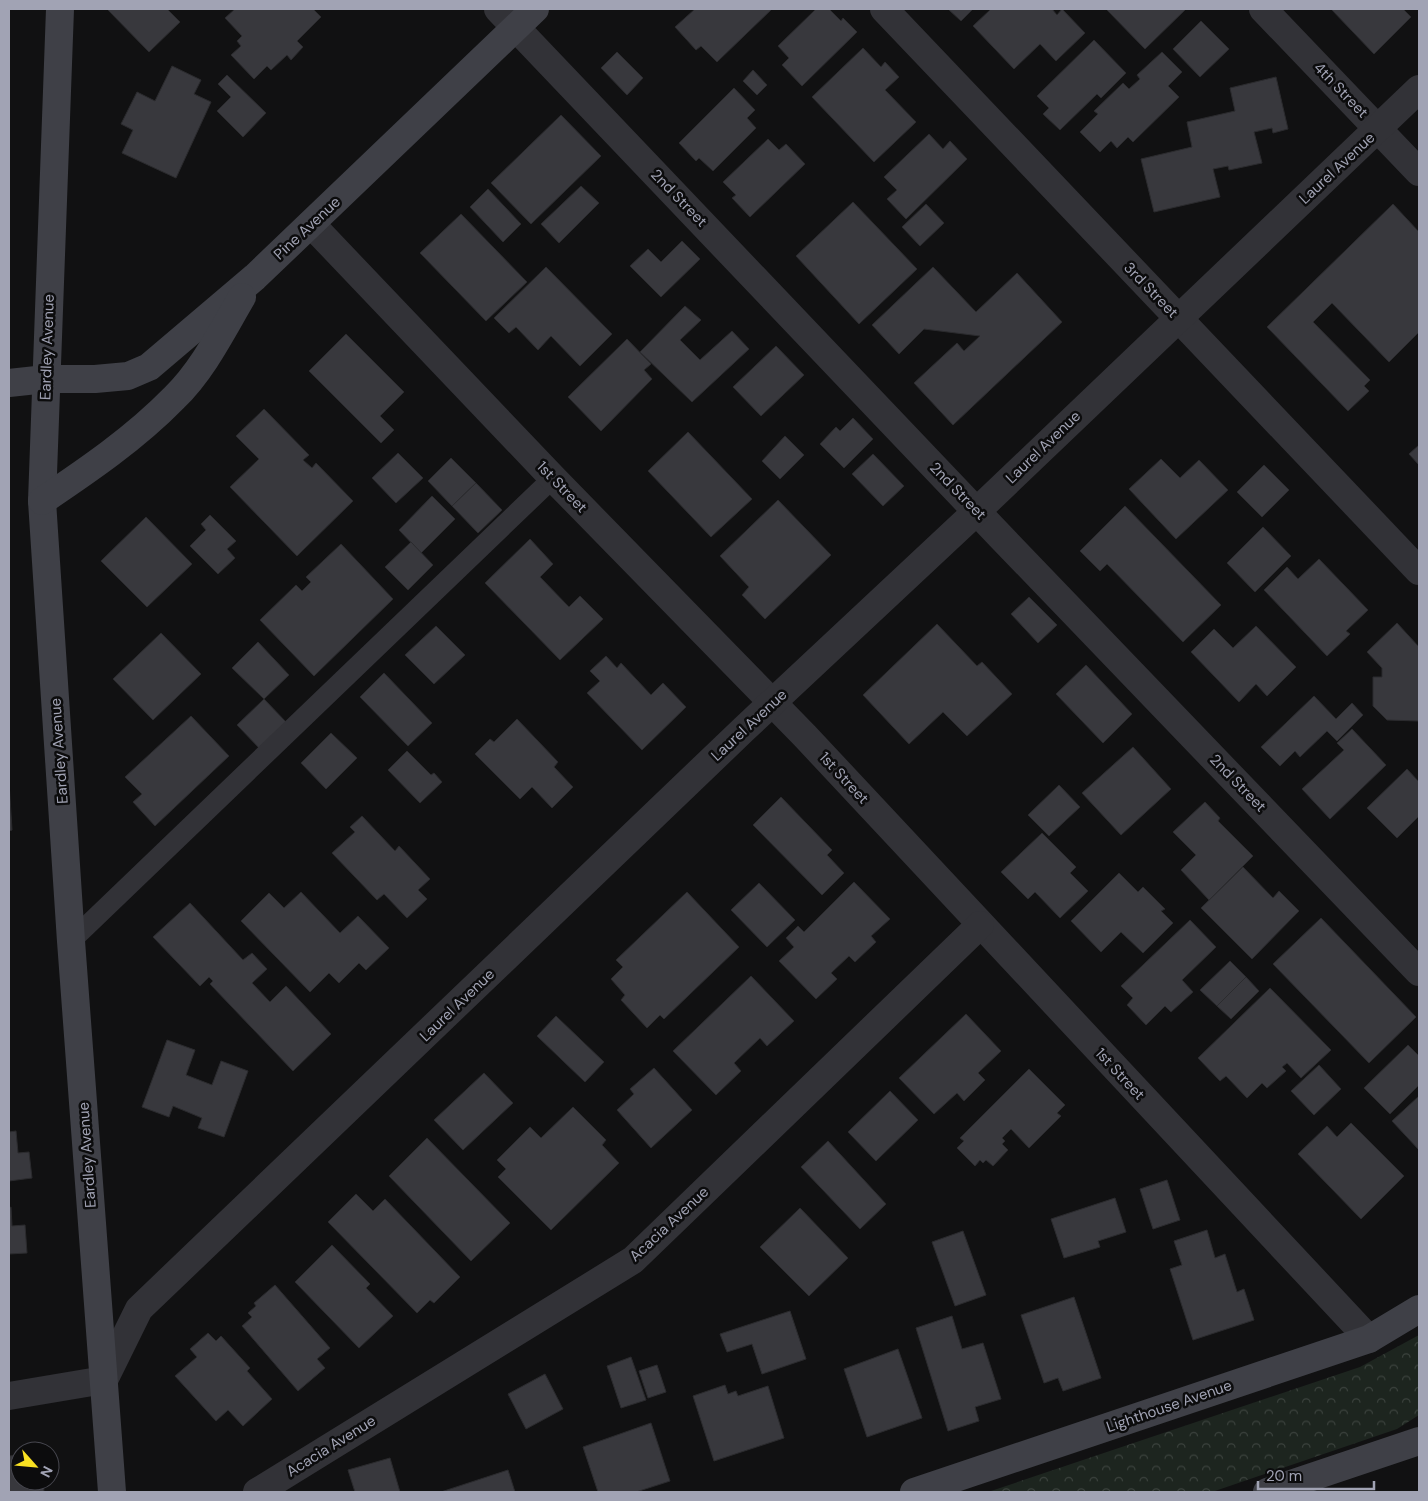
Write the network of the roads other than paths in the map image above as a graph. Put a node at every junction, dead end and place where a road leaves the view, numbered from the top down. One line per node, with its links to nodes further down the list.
1 (884, 9): 10 (street, 3rd Street)
2 (1262, 9): 6 (street, 4th Street)
3 (61, 10): 11 (main road, Eardley Avenue)
4 (516, 15): 8 (main road, Pine Avenue); 15 (street, 2nd Street)
5 (1419, 89): 6 (street, Laurel Avenue)
6 (1378, 129): 7 (street, 4th Street); 10 (street, Laurel Avenue)
7 (1419, 172)
8 (312, 224): 9 (main road, Pine Avenue); 13 (street, 1st Street)
9 (255, 277): 11 (main road, Pine Avenue); 14 (main road)
10 (1178, 318): 15 (street, Laurel Avenue); 16 (street, 3rd Street)
11 (46, 379): 12 (main road, Pine Avenue); 14 (main road, Eardley Avenue)
12 (9, 383)
13 (553, 478): 17 (street, 1st Street); 19 (lane)
14 (42, 502): 19 (main road, Eardley Avenue)
15 (977, 511): 17 (street, Laurel Avenue); 20 (street, 2nd Street)
16 (1419, 571)
17 (772, 703): 18 (street, 1st Street); 23 (street, Laurel Avenue)
18 (980, 925): 22 (street, 1st Street); 27 (street, Acacia Avenue)
19 (71, 941): 23 (main road, Eardley Avenue)
20 (1419, 972)
21 (1419, 1309): 22 (main road, Lighthouse Avenue)
22 (1369, 1339): 28 (main road, Lighthouse Avenue)
23 (104, 1380): 24 (street); 26 (main road, Eardley Avenue)
24 (9, 1396)
25 (1419, 1440): 29 (main road)
26 (112, 1492)
27 (257, 1492)
28 (914, 1492)
29 (1267, 1492)

